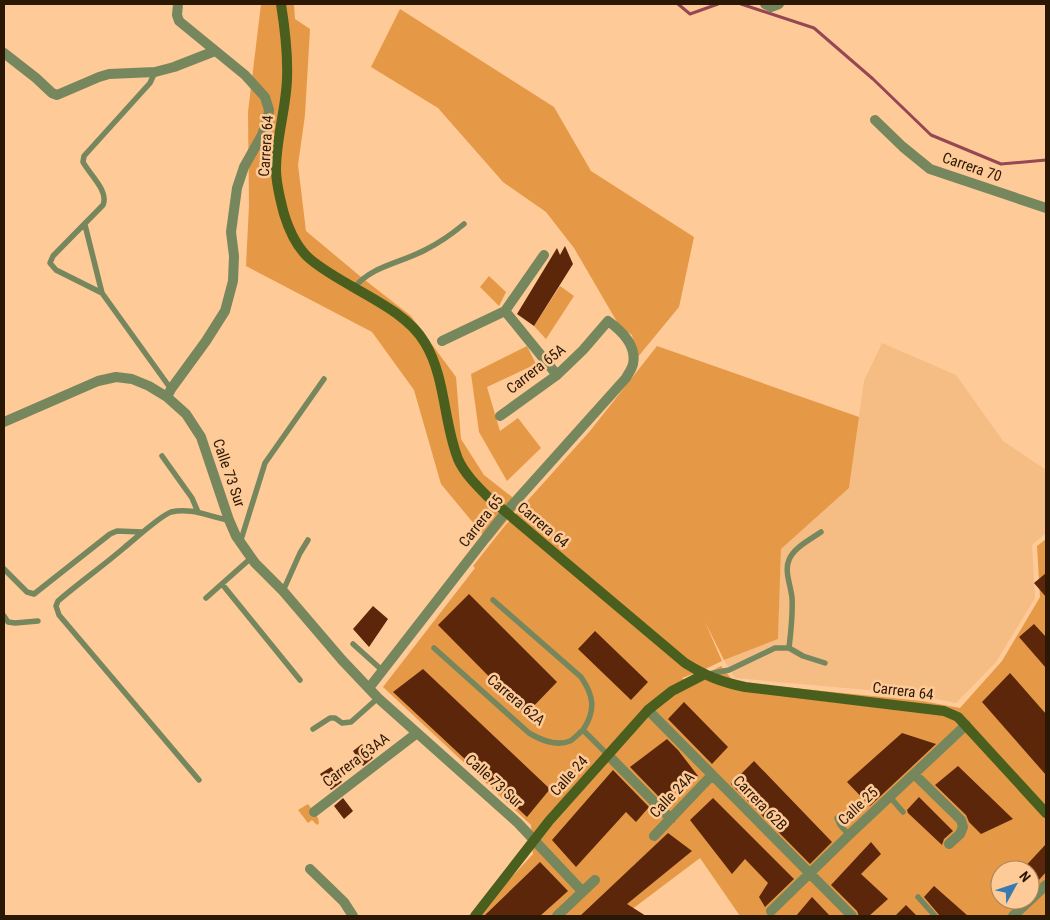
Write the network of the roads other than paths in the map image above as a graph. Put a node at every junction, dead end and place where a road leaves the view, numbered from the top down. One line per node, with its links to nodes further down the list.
1 (178, 4): 5 (street)
2 (281, 4): 13 (street, Carrera 64)
3 (765, 4): 4 (street)
4 (779, 4)
5 (215, 51): 7 (street); 20 (street)
6 (4, 52): 7 (street)
7 (154, 72): 11 (lane)
8 (875, 120): 9 (street, Carrera 70)
9 (1046, 208)
10 (464, 224): 13 (lane)
11 (85, 225): 14 (lane); 14 (lane)
12 (544, 255): 15 (street)
13 (354, 288): 25 (street, Carrera 64)
14 (102, 293): 20 (lane)
15 (505, 311): 16 (street); 17 (street)
16 (442, 341)
17 (557, 375): 18 (street, Carrera 65A); 21 (street, Carrera 65A)
18 (626, 378): 25 (street, Carrera 65)
19 (324, 379): 30 (lane)
20 (169, 393): 22 (street, Calle 73 Sur); 26 (street, Calle 73 Sur)
21 (500, 416)
22 (4, 422)
23 (162, 456): 24 (lane)
24 (198, 512): 26 (lane); 27 (lane)
25 (505, 513): 44 (street, Carrera 65); 45 (street, Carrera 64)
26 (229, 520): 30 (street, Calle 73 Sur)
27 (142, 532): 32 (lane); 57 (lane)
28 (820, 532): 42 (lane)
29 (308, 540): 34 (lane)
30 (240, 543): 31 (street, Calle 73 Sur)
31 (251, 558): 33 (lane); 34 (street, Calle 73 Sur)
32 (4, 569)
33 (222, 584): 35 (lane); 46 (lane)
34 (283, 591): 47 (street, Calle 73 Sur)
35 (206, 598)
36 (493, 600): 52 (lane)
37 (4, 616): 39 (lane)
38 (38, 621): 39 (lane)
39 (6, 622)
40 (353, 644): 44 (lane)
41 (434, 648): 52 (lane, Carrera 62A)
42 (789, 648): 43 (lane); 45 (lane)
43 (825, 663)
44 (383, 671): 47 (street, Carrera 65)
45 (703, 675): 49 (street, Calle 24); 50 (street, Carrera 64)
46 (300, 680)
47 (369, 688): 48 (street, Calle 73 Sur)
48 (378, 698): 51 (lane); 53 (street, Calle 73 Sur)
49 (648, 710): 54 (street, Calle 24); 56 (street, Carrera 62B)
50 (966, 725): 55 (street, Calle 25); 61 (street, Carrera 64)
51 (313, 729)
52 (583, 730): 54 (lane)
53 (417, 733): 59 (street, Carrera 63AA); 66 (street, Calle 73 Sur)
54 (608, 755): 63 (street); 66 (street, Calle 24)
55 (914, 774): 58 (street, Calle 25); 67 (street)
56 (712, 775): 63 (street, Calle 24A); 69 (street, Carrera 62B)
57 (199, 780)
58 (890, 797): 60 (lane); 64 (street, Calle 25)
59 (314, 812)
60 (903, 812)
61 (1046, 813)
62 (837, 818): 64 (lane)
63 (671, 819): 65 (street, Calle 24A)
64 (849, 835): 69 (street, Calle 25)
65 (654, 836)
66 (535, 840): 72 (street, Calle 73 Sur); 76 (street, Calle 24)
67 (949, 844)
68 (310, 869): 75 (street)
69 (808, 874): 74 (street, Calle 25); 78 (street, Carrera 62B)
70 (595, 880): 72 (street)
71 (1046, 885): 80 (street)
72 (582, 891): 77 (street)
73 (918, 897): 79 (lane)
74 (771, 911)
75 (353, 916)
76 (475, 916)
77 (557, 916)
78 (852, 916)
79 (935, 916)
80 (1013, 916)

